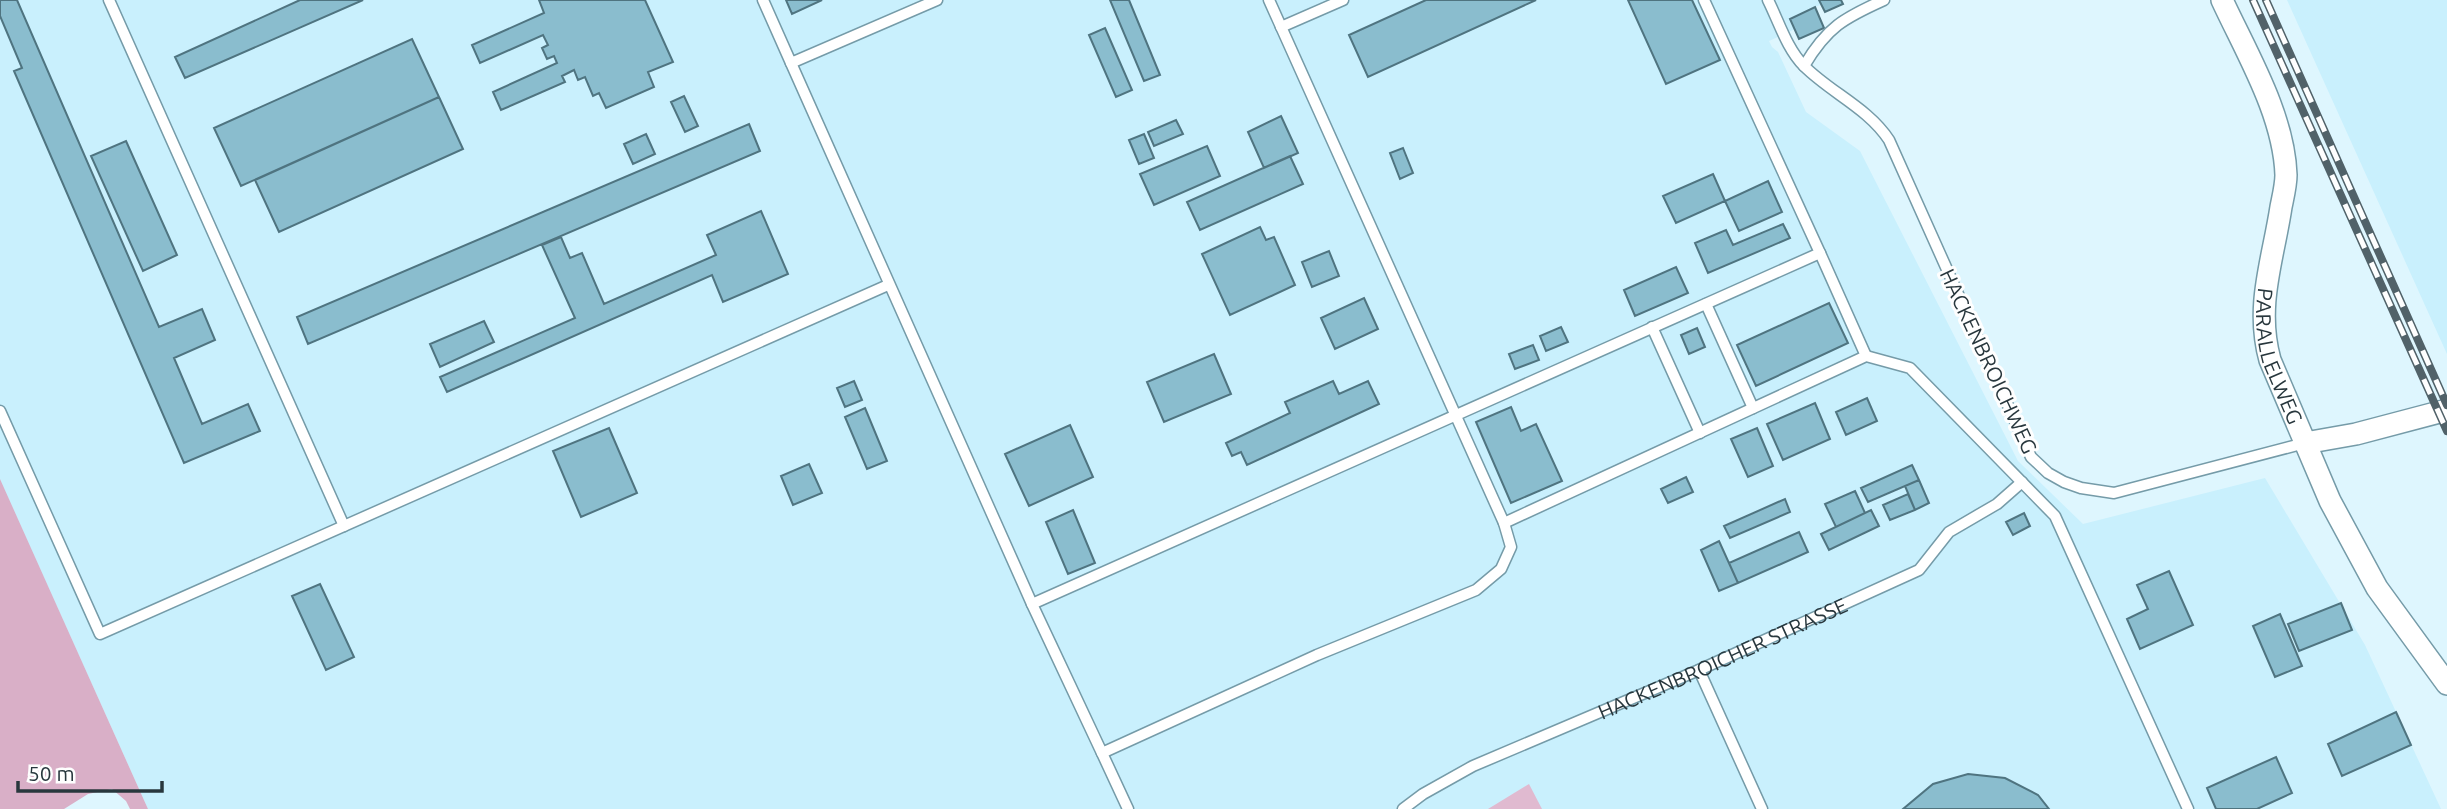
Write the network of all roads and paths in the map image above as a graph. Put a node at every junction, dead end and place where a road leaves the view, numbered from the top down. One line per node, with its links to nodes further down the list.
1 (109, 0): 26 (lane)
2 (763, 0): 11 (lane)
3 (937, 0): 11 (lane)
4 (1269, 0): 10 (lane)
5 (1343, 0): 10 (lane)
6 (1703, 0): 13 (lane)
7 (1768, 0): 12 (lane, HACKENBROICHWEG)
8 (1884, 0): 12 (lane)
9 (2222, 0): 23 (street, PARALLELWEG)
10 (1282, 27): 21 (lane)
11 (791, 63): 14 (lane)
12 (1804, 66): 23 (lane, HACKENBROICHWEG)
13 (1820, 253): 15 (lane); 17 (lane)
14 (888, 285): 26 (lane); 27 (lane)
15 (1706, 304): 16 (lane); 18 (lane)
16 (1652, 327): 21 (lane); 22 (lane)
17 (1866, 356): 18 (lane); 24 (lane)
18 (1753, 408): 22 (lane)
19 (2447, 410): 23 (street)
20 (0, 411): 26 (lane)
21 (1455, 414): 25 (lane); 27 (lane)
22 (1699, 433): 25 (lane)
23 (2305, 443): 29 (street, PARALLELWEG)
24 (2022, 482): 28 (lane, HACKENBROICHER STRASSE); 34 (lane)
25 (1504, 523): 30 (lane)
26 (344, 526)
27 (1032, 604): 30 (lane)
28 (1699, 670): 32 (lane, HACKENBROICHER STRASSE); 33 (lane)
29 (2447, 684)
30 (1102, 753): 31 (lane)
31 (1128, 809)
32 (1403, 809)
33 (1762, 809)
34 (2188, 809)

